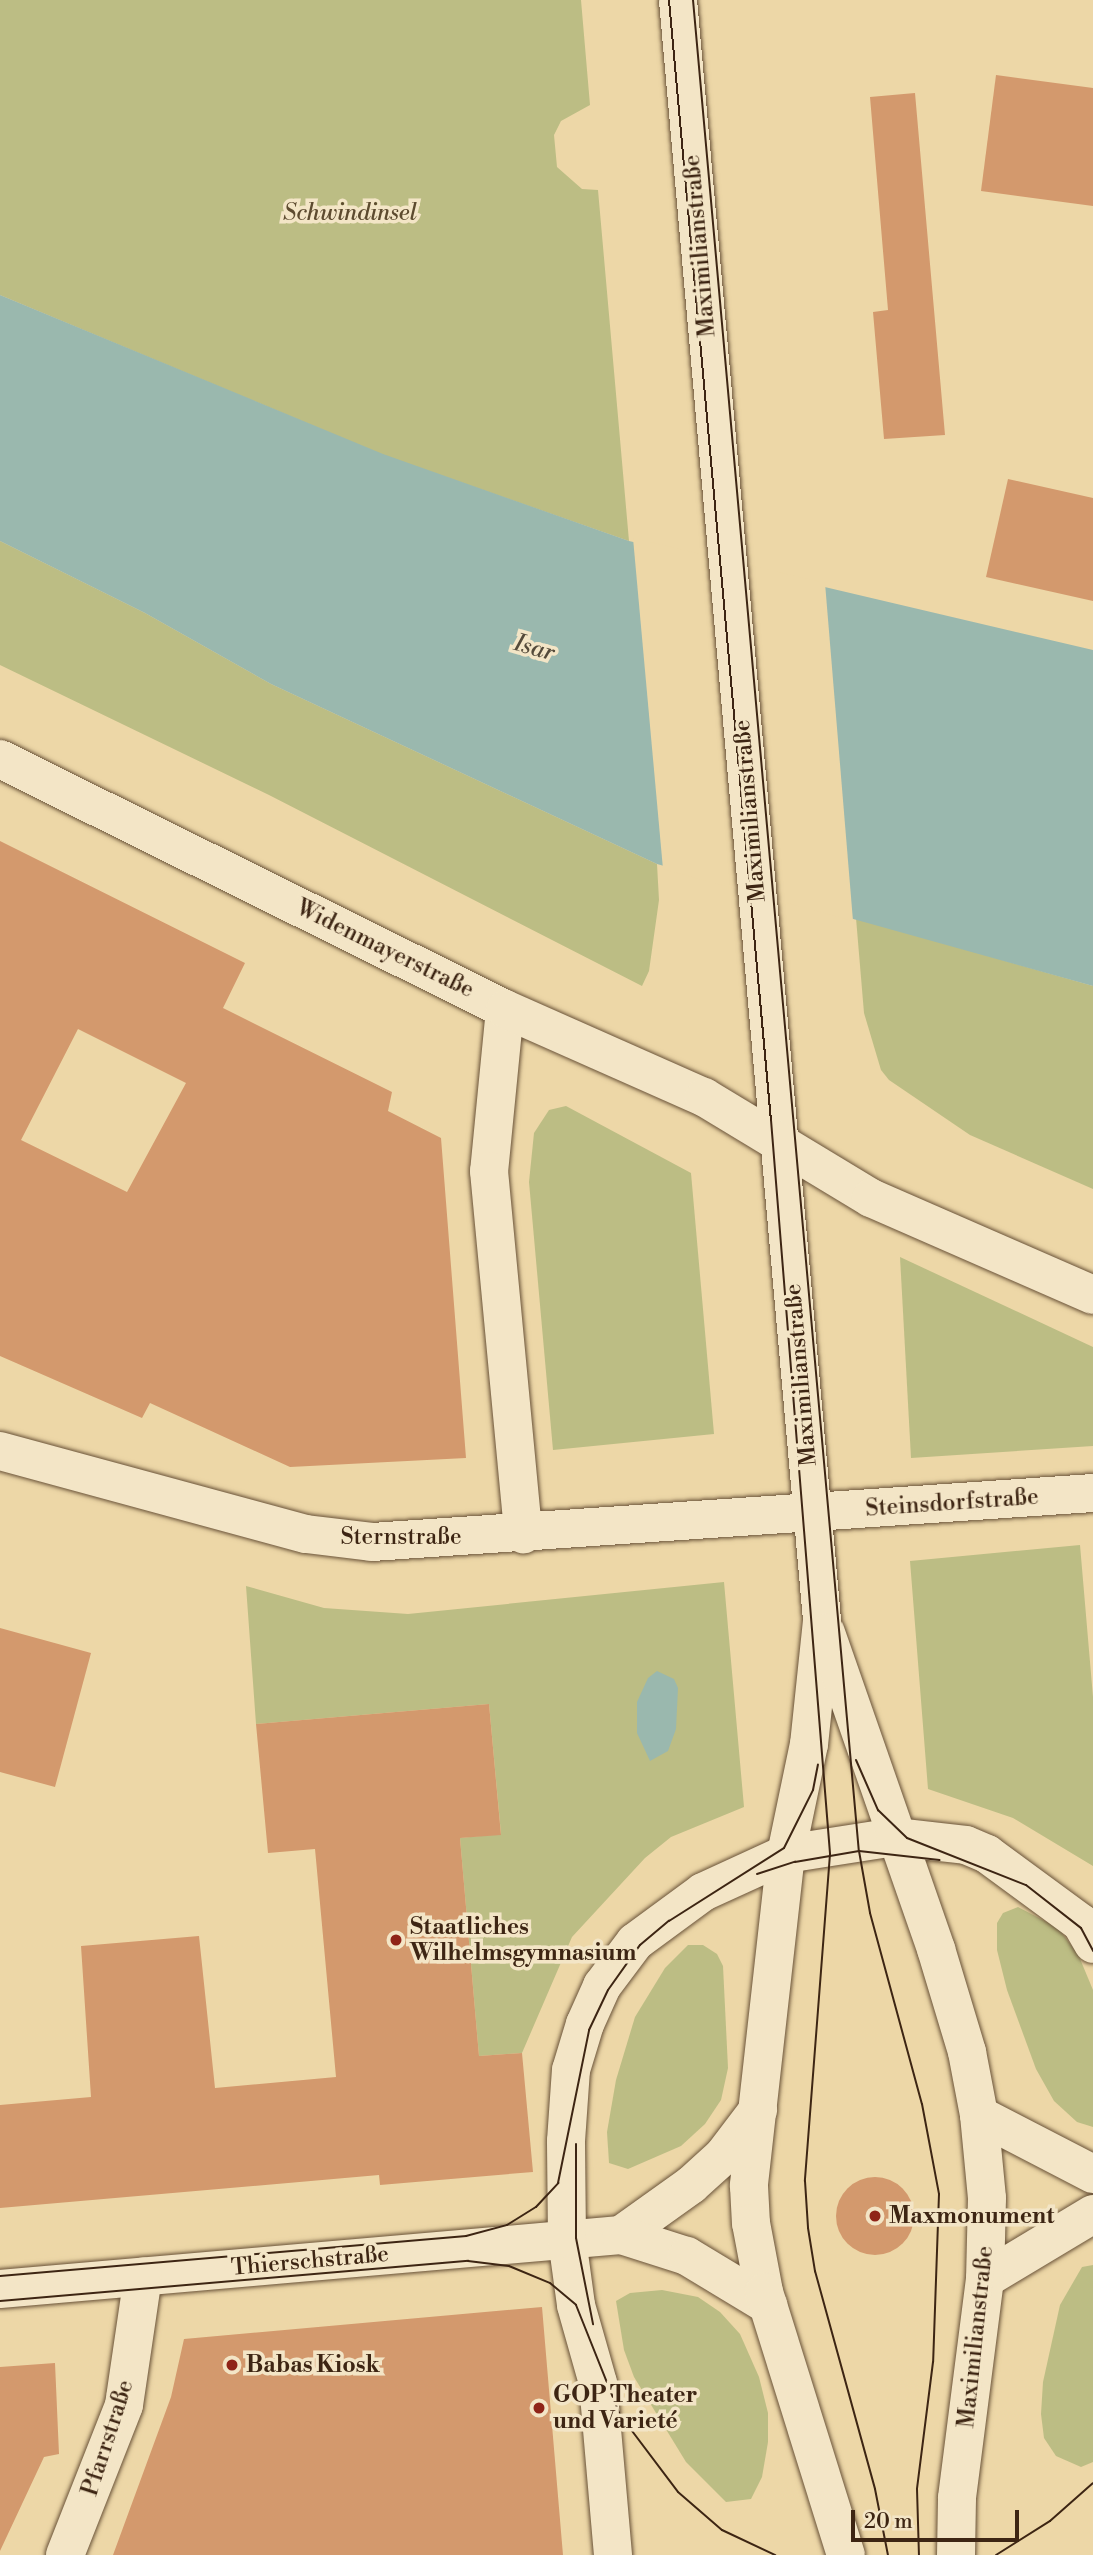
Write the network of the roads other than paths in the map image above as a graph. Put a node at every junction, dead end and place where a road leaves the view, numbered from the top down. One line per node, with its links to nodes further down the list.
1 (678, 0): 4 (main road, Maximilianstraße)
2 (0, 759): 3 (main road, Widenmayerstraße)
3 (505, 1009): 4 (main road, Widenmayerstraße); 9 (main road)
4 (776, 1138): 5 (main road, Widenmayerstraße); 8 (main road, Maximilianstraße)
5 (1093, 1295)
6 (0, 1451): 9 (main road, Sternstraße)
7 (1093, 1493): 8 (main road, Steinsdorfstraße)
8 (812, 1512): 9 (main road, Sternstraße); 10 (main road, Maximilianstraße)
9 (523, 1534)
10 (822, 1621): 11 (main road, Maximilianstraße); 12 (main road, Maximilianstraße)
11 (895, 1838): 12 (main road); 13 (main road); 15 (main road, Maximilianstraße)
12 (786, 1854): 14 (main road, Maximilianstraße); 19 (main road)
13 (1093, 1944)
14 (758, 2110): 18 (main road); 23 (main road, Maximilianstraße)
15 (979, 2115): 16 (main road); 21 (main road, Maximilianstraße)
16 (1093, 2174)
17 (1093, 2214): 21 (main road)
18 (621, 2235): 19 (main road, Thierschstraße); 23 (main road, Thierschstraße)
19 (567, 2239): 20 (main road, Thierschstraße); 25 (main road)
20 (143, 2276): 22 (main road, Thierschstraße); 24 (main road, Pfarrstraße)
21 (985, 2279): 27 (main road, Maximilianstraße)
22 (0, 2289)
23 (768, 2305): 26 (main road, Maximilianstraße)
24 (65, 2555)
25 (613, 2555)
26 (846, 2555)
27 (956, 2555)

